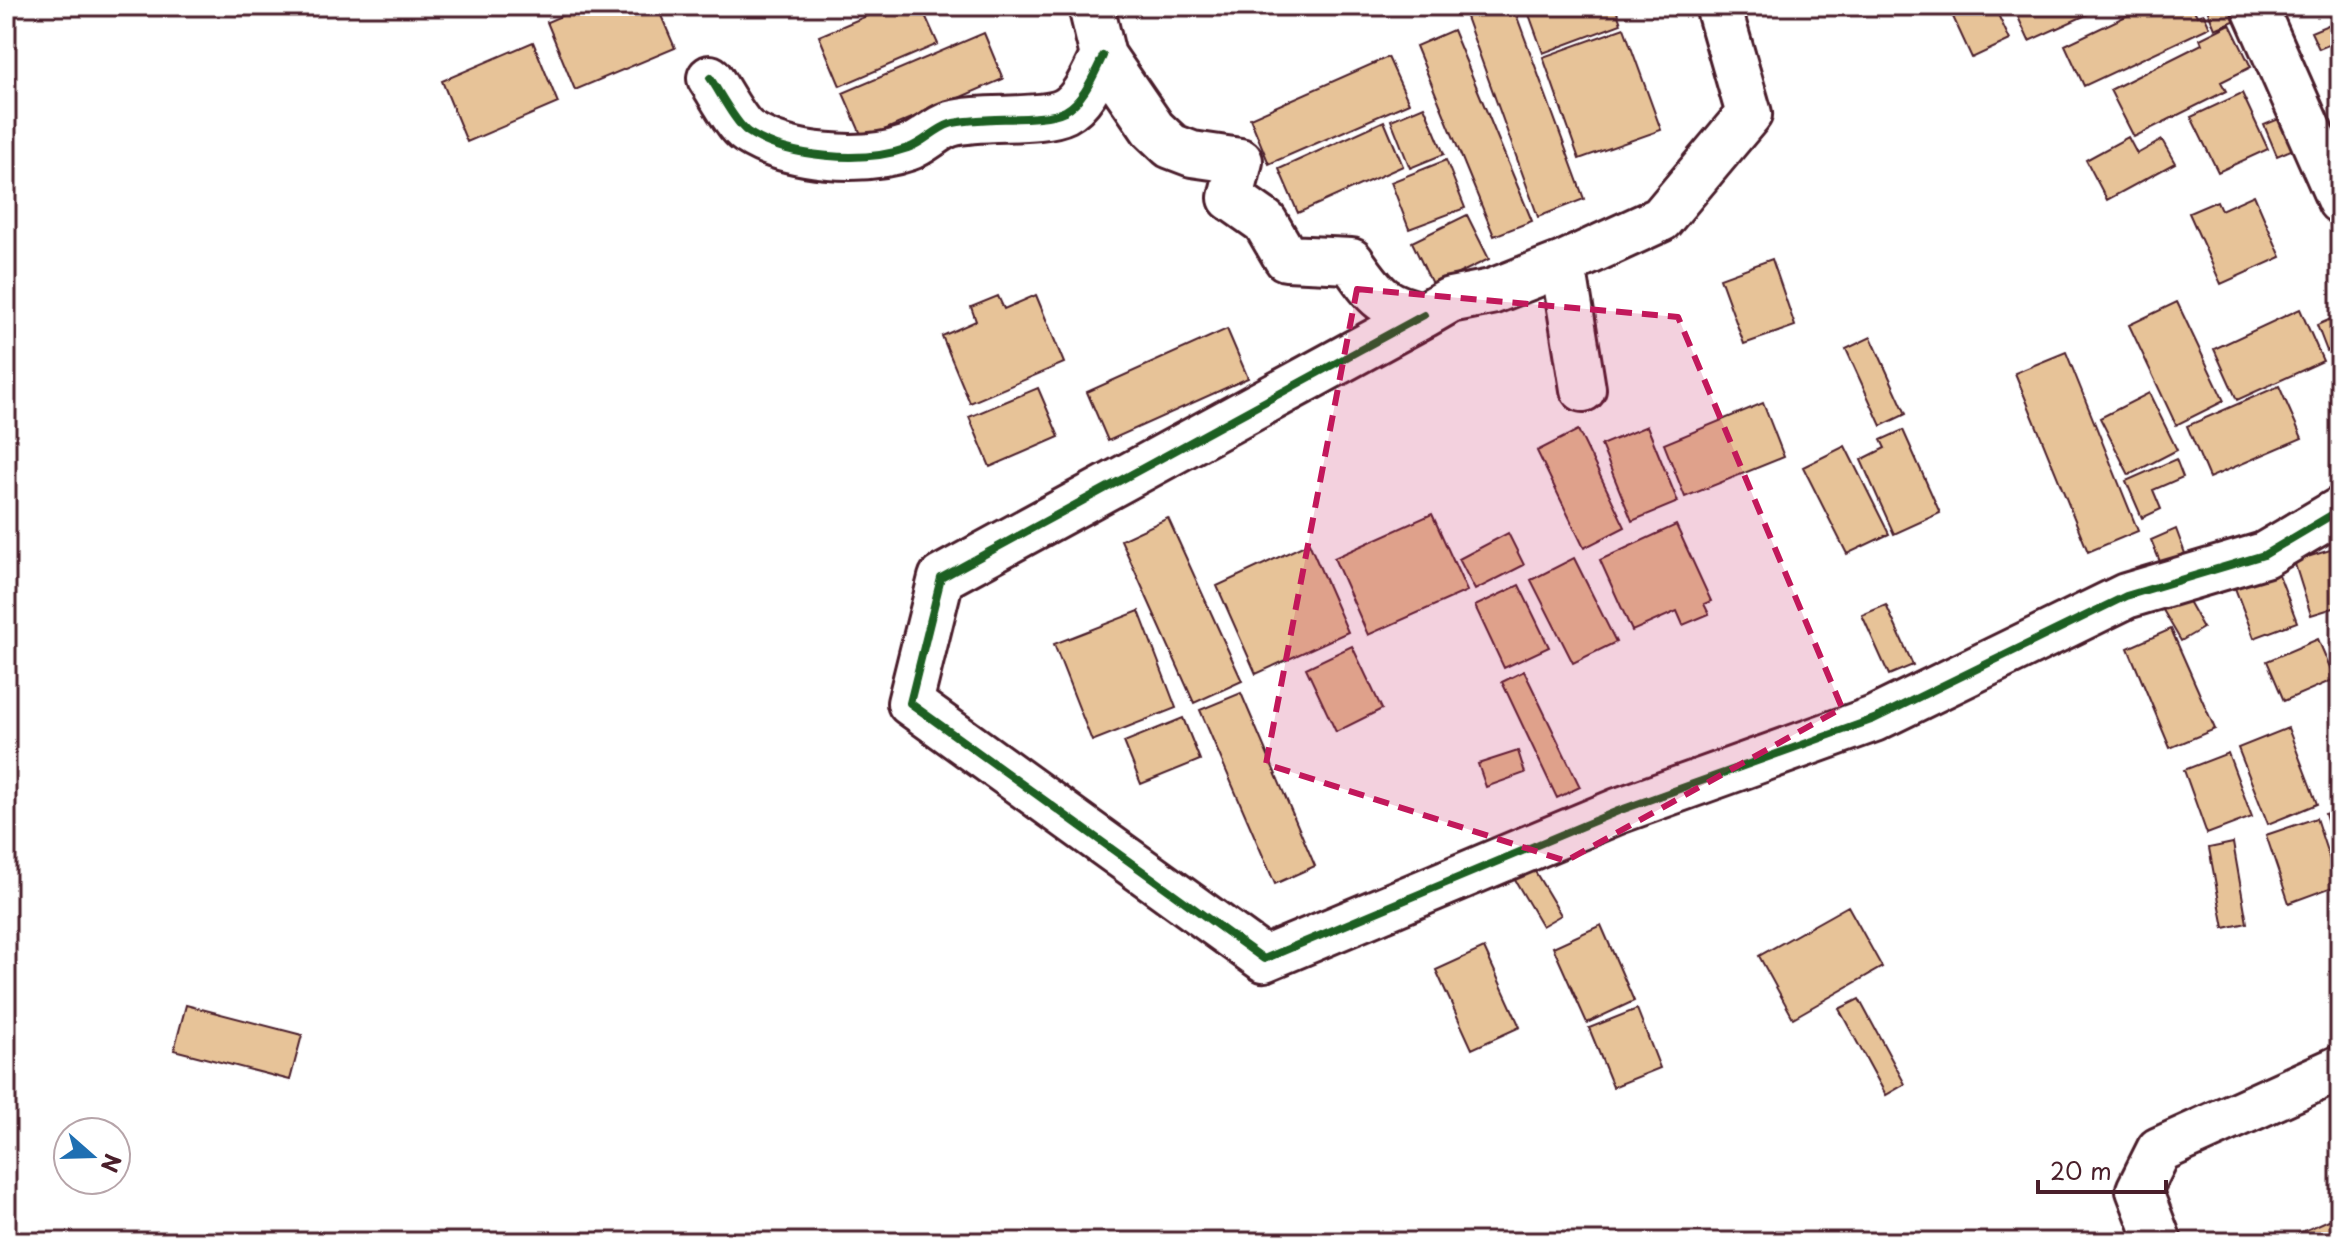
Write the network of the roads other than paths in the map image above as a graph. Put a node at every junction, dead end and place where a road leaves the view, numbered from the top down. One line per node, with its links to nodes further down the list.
1 (1091, 6): 4 (street)
2 (1718, 6): 7 (street)
3 (2254, 6): 6 (street)
4 (1103, 56): 5 (street); 8 (street)
5 (710, 78)
6 (2340, 201)
7 (1563, 264): 8 (street); 9 (street)
8 (1424, 315): 10 (street)
9 (1583, 389)
10 (2340, 510)
11 (2340, 1068): 12 (street)
12 (2159, 1242)

